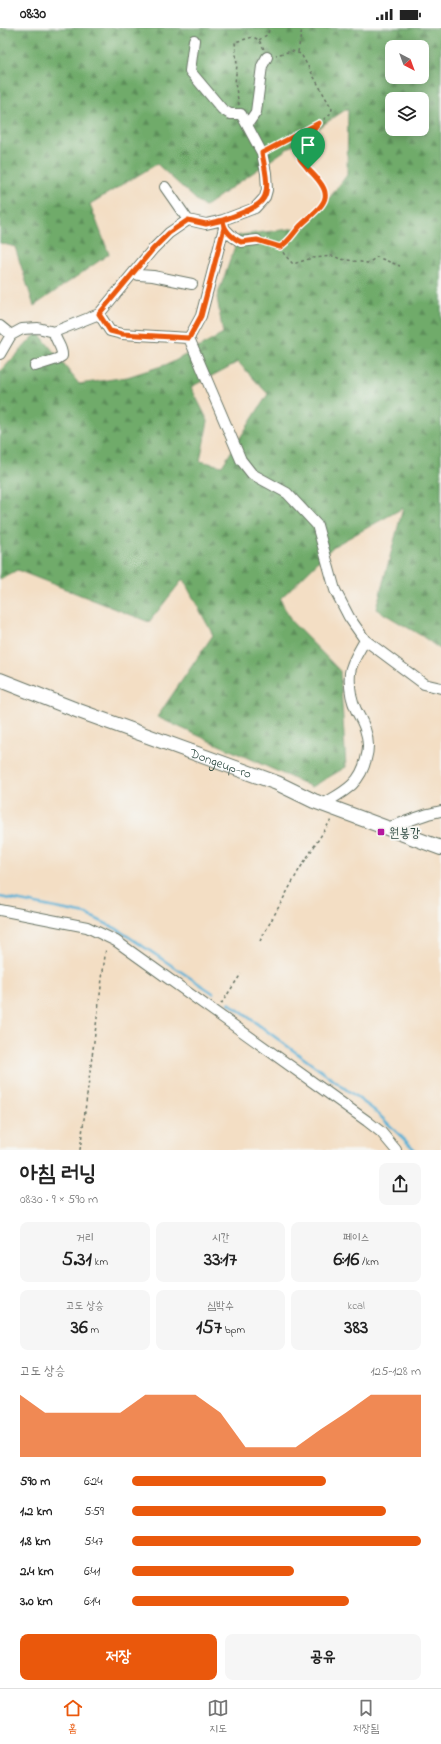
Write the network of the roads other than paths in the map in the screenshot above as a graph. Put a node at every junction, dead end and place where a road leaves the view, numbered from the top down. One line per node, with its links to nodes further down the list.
1 (194, 40): 3 (street)
2 (267, 57): 3 (street)
3 (247, 125): 6 (street)
4 (165, 187): 5 (street)
5 (188, 220): 6 (street); 8 (street)
6 (223, 224): 7 (street); 14 (street)
7 (257, 240)
8 (134, 273): 9 (street); 10 (street)
9 (192, 284)
10 (99, 314): 12 (street); 14 (street)
11 (0, 326): 13 (street)
12 (54, 332): 13 (street); 16 (street)
13 (11, 335): 15 (street)
14 (189, 338): 17 (street)
15 (0, 354)
16 (35, 366)
17 (365, 640): 19 (street); 20 (street)
18 (0, 680): 20 (main road, Dongeup-ro)
19 (441, 688)
20 (323, 804): 22 (main road, Dongeup-ro)
21 (441, 811): 22 (street)
22 (387, 828): 23 (main road, Dongeup-ro)
23 (441, 848)
24 (0, 910): 25 (street)
25 (396, 1150)

